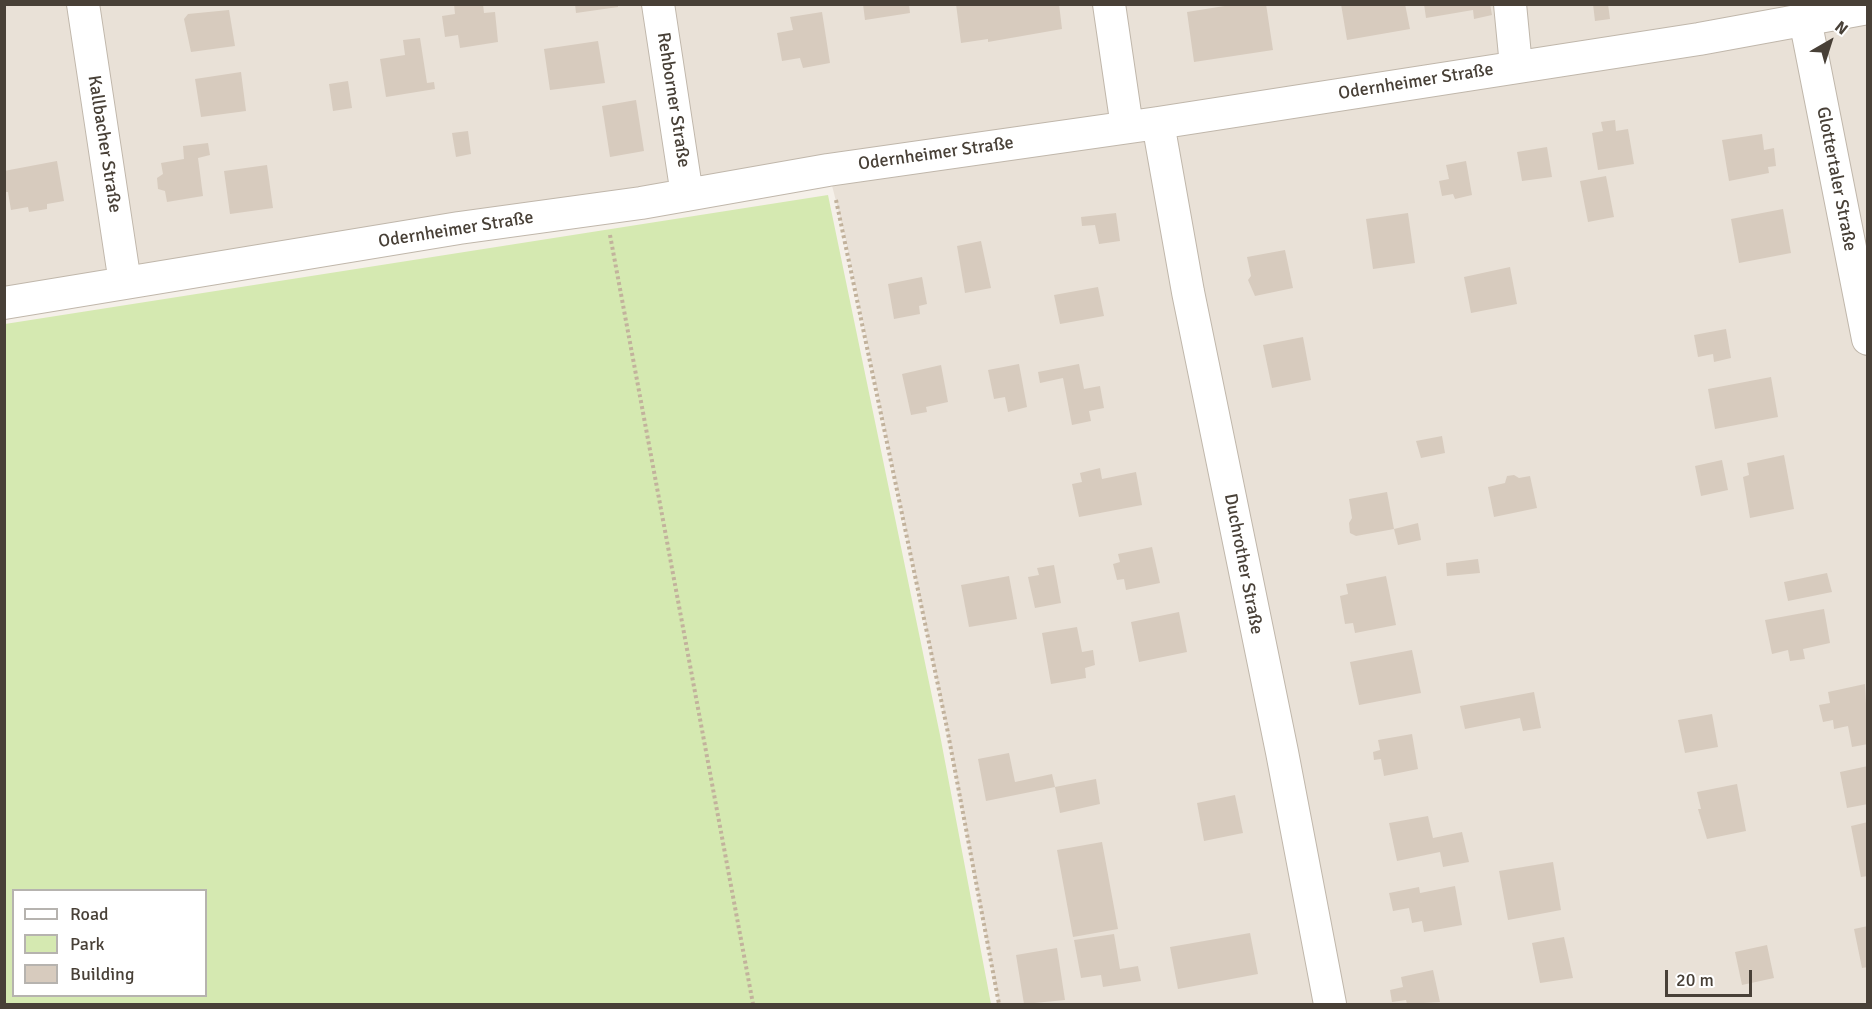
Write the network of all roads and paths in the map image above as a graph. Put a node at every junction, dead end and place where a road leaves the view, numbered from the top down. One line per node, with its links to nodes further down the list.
1 (83, 4): 13 (street, Kallbacher Straße)
2 (658, 4): 11 (street, Rehborner Straße)
3 (1109, 4): 9 (street)
4 (1510, 4): 7 (street)
5 (1868, 9): 6 (street, Odernheimer Straße)
6 (1805, 19): 7 (street, Odernheimer Straße); 15 (street, Glottertaler Straße)
7 (1516, 66): 8 (street, Odernheimer Straße)
8 (1158, 123): 9 (street, Odernheimer Straße); 18 (street, Duchrother Straße)
9 (1127, 127): 10 (street, Odernheimer Straße)
10 (828, 170): 11 (street, Odernheimer Straße); 17 (path)
11 (687, 195): 13 (street, Odernheimer Straße)
12 (608, 226): 16 (path)
13 (125, 283): 14 (street, Odernheimer Straße)
14 (4, 303)
15 (1868, 339)
16 (753, 1005)
17 (999, 1005)
18 (1330, 1005)

